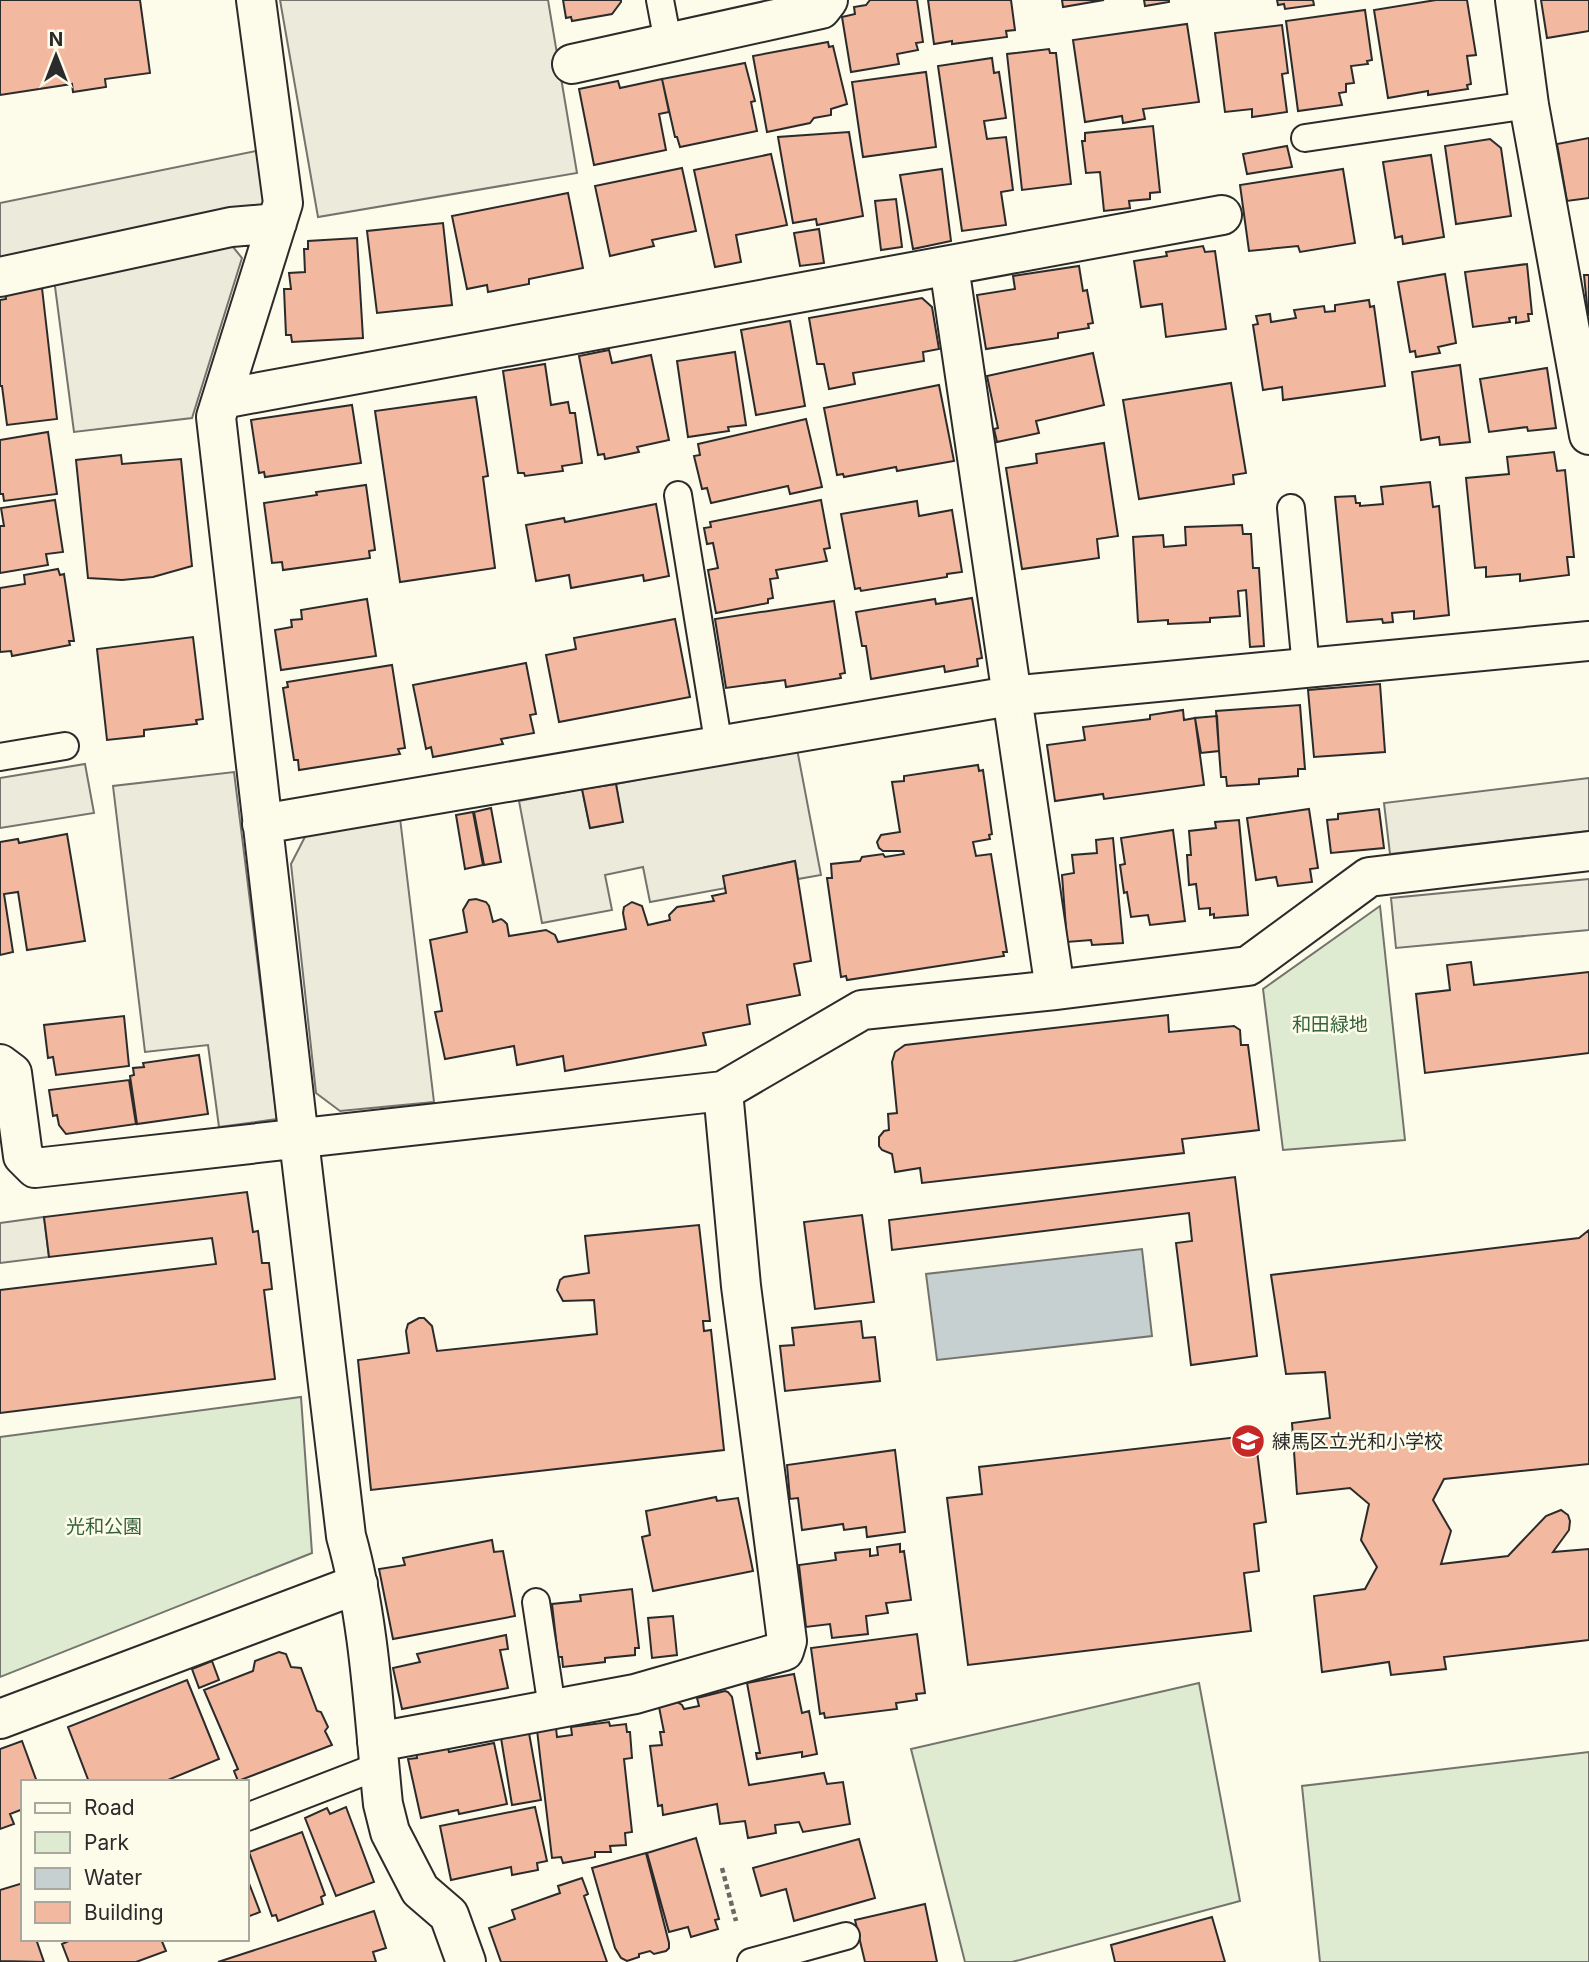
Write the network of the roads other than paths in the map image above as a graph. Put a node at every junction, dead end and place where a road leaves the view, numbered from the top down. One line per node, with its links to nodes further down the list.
1 (256, 0): 10 (street)
2 (660, 0): 5 (lane)
3 (828, 0): 5 (street)
4 (1515, 0): 7 (street)
5 (668, 42): 6 (street)
6 (572, 64)
7 (1529, 106): 8 (lane); 14 (street)
8 (1304, 138)
9 (1222, 215): 11 (street)
10 (277, 223): 12 (street); 13 (street)
11 (949, 265): 13 (street); 19 (street)
12 (0, 277)
13 (222, 399): 23 (street)
14 (1589, 435)
15 (678, 495): 21 (lane)
16 (1291, 508): 18 (lane)
17 (1589, 641): 18 (street)
18 (1306, 668): 19 (street)
19 (1010, 696): 21 (street); 25 (street)
20 (65, 746): 22 (lane)
21 (719, 747): 23 (street)
22 (0, 757)
23 (262, 824): 28 (street)
24 (1589, 851): 25 (street)
25 (1055, 990): 27 (street)
26 (0, 1064): 28 (street)
27 (723, 1091): 28 (street); 31 (street)
28 (299, 1140): 29 (street)
29 (358, 1584): 32 (street); 33 (street)
30 (536, 1602): 31 (lane)
31 (552, 1708): 33 (street)
32 (0, 1719)
33 (378, 1754): 34 (lane); 36 (street)
34 (248, 1817)
35 (846, 1936): 37 (lane)
36 (466, 1962)
37 (751, 1962)

